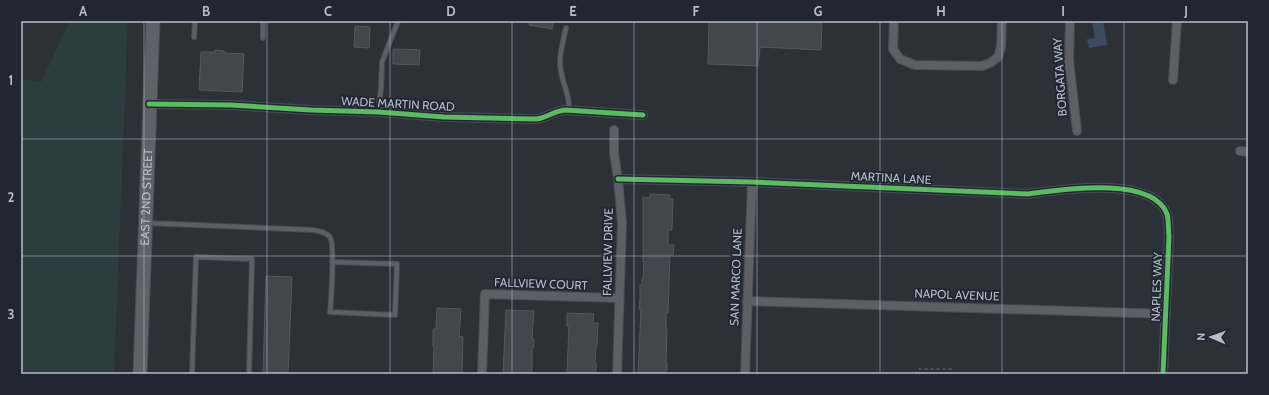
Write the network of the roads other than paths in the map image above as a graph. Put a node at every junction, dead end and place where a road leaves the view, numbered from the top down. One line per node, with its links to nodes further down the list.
1 (153, 21): 13 (main road, EAST 2ND STREET)
2 (195, 21): 10 (lane)
3 (263, 21): 11 (lane)
4 (398, 21): 15 (lane)
5 (894, 21): 6 (street)
6 (1002, 21)
7 (1070, 21): 18 (street, BORGATA WAY)
8 (1176, 21): 12 (street)
9 (566, 28): 14 (lane)
10 (194, 36)
11 (263, 38)
12 (1173, 80)
13 (149, 104): 15 (street, WADE MARTIN ROAD); 22 (main road, EAST 2ND STREET)
14 (570, 111): 15 (street, WADE MARTIN ROAD); 16 (street, WADE MARTIN ROAD)
15 (378, 112)
16 (643, 115)
17 (614, 130): 19 (street, FALLVIEW DRIVE)
18 (1077, 131)
19 (618, 178): 20 (street, MARTINA LANE); 24 (street, FALLVIEW DRIVE)
20 (752, 182): 21 (street, MARTINA LANE); 25 (street, SAN MARCO LANE)
21 (1159, 203): 26 (street, NAPLES WAY)
22 (145, 222): 23 (lane); 27 (main road, EAST 2ND STREET)
23 (332, 262): 23 (lane)
24 (619, 298): 30 (street, FALLVIEW COURT); 31 (street, FALLVIEW DRIVE)
25 (747, 300): 26 (street, NAPOL AVENUE); 32 (street, SAN MARCO LANE)
26 (1166, 314): 33 (street, NAPLES WAY)
27 (140, 374)
28 (192, 374): 29 (lane)
29 (248, 374)
30 (482, 374)
31 (617, 374)
32 (745, 374)
33 (1163, 374)

